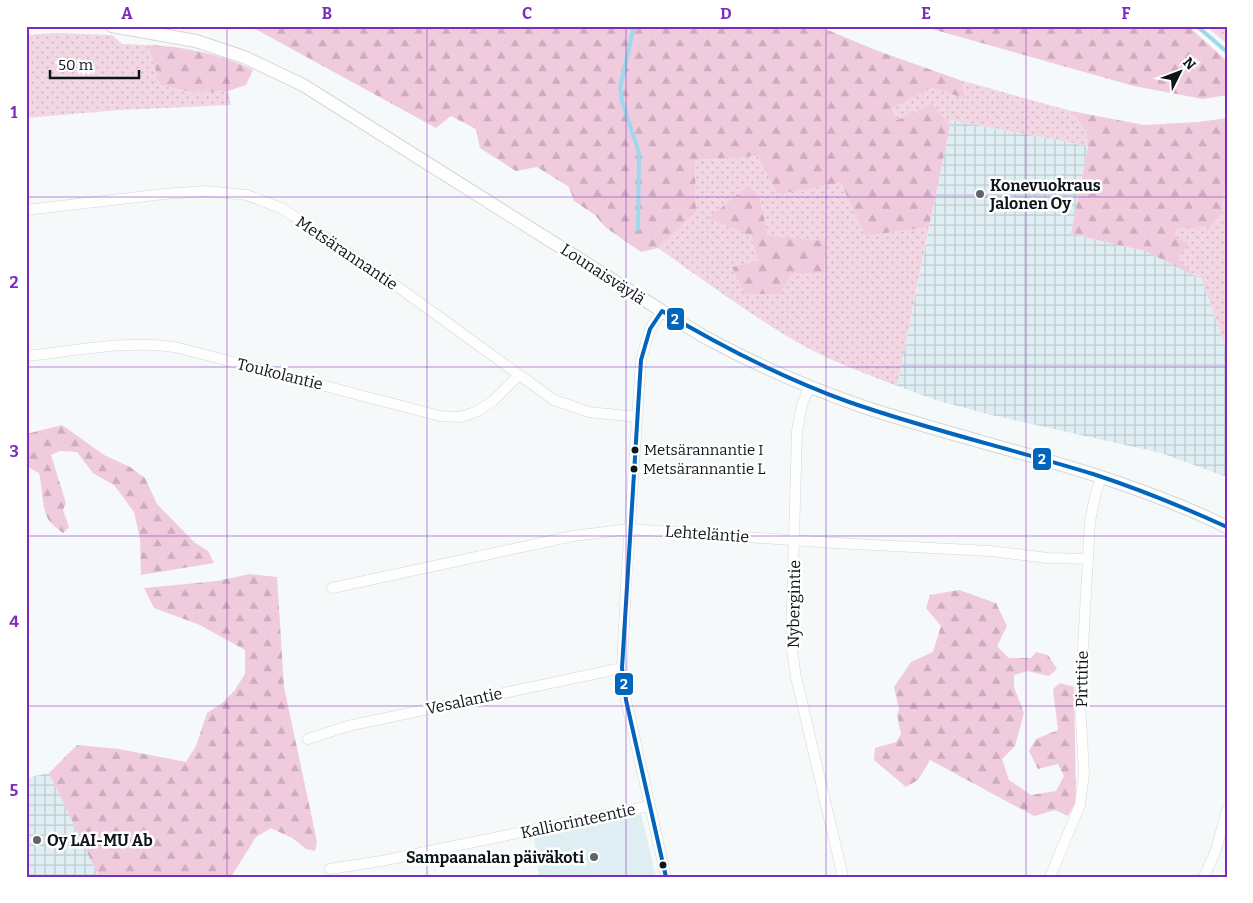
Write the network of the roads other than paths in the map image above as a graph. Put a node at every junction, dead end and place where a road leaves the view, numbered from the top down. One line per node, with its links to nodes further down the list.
1 (112, 26): 3 (street, Lounaisväylä)
2 (26, 210): 5 (street, Metsärannantie)
3 (662, 311): 6 (street, Lounaisväylä); 7 (street)
4 (26, 356): 5 (street, Toukolantie)
5 (518, 376): 7 (street, Metsärannantie)
6 (809, 387): 8 (street, Lounaisväylä); 11 (street, Nybergintie)
7 (637, 417): 10 (street)
8 (1101, 478): 9 (street, Lounaisväylä); 12 (street, Pirttitie)
9 (1227, 527)
10 (629, 529): 11 (street, Lehteläntie); 13 (street, Lehteläntie); 14 (street)
11 (795, 540): 12 (street, Lehteläntie); 20 (street, Nybergintie)
12 (1088, 559): 21 (street, Pirttitie)
13 (332, 588)
14 (622, 668): 15 (street, Vesalantie); 16 (street)
15 (308, 739)
16 (649, 806): 18 (street, Kalliorinteentie); 19 (street)
17 (1227, 810): 22 (street)
18 (330, 869)
19 (666, 877)
20 (843, 877)
21 (1050, 877)
22 (1204, 877)

